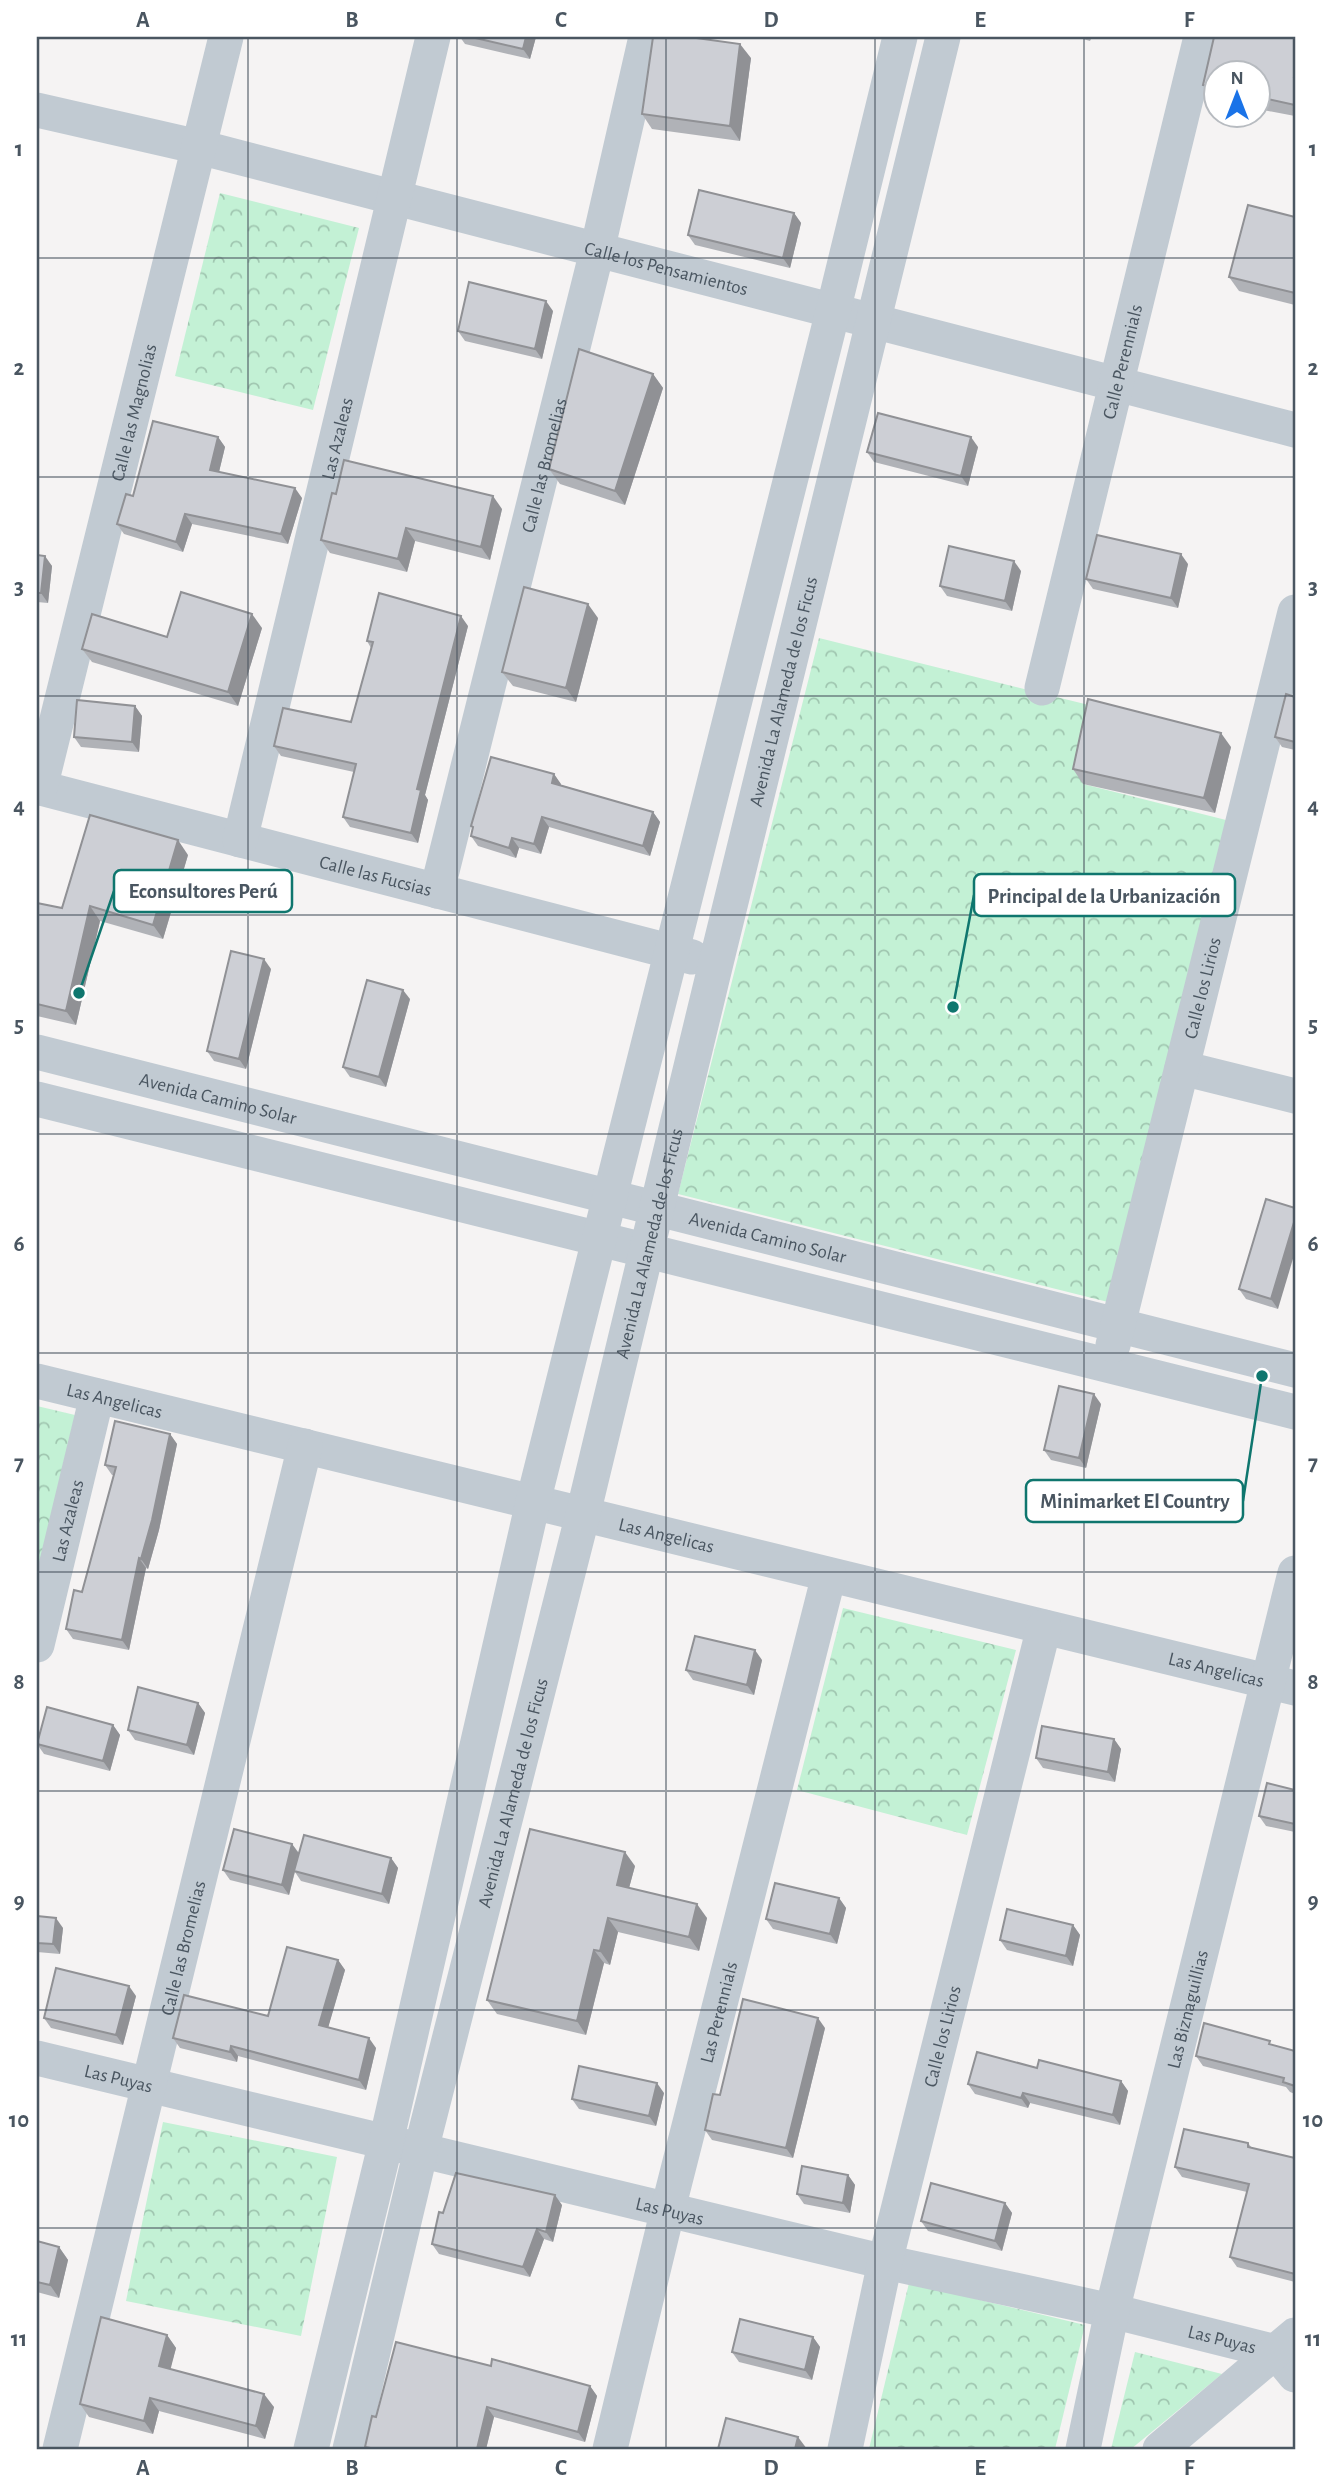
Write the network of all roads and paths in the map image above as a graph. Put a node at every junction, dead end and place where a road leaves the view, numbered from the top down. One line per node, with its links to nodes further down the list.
1 (226, 37): 8 (street, Calle las Magnolias)
2 (433, 37): 9 (street, Las Azaleas)
3 (646, 37): 10 (street, Calle las Bromelias)
4 (900, 37): 11 (street)
5 (943, 37): 12 (street, Avenida La Alameda de los Ficus)
6 (1201, 37): 13 (street, Calle Perennials)
7 (37, 110): 8 (street, Calle los Pensamientos)
8 (199, 147): 9 (street, Calle los Pensamientos); 17 (street, Calle las Magnolias)
9 (394, 198): 10 (street, Calle los Pensamientos); 18 (street, Las Azaleas)
10 (597, 251): 11 (street, Calle los Pensamientos); 19 (street, Calle las Bromelias)
11 (834, 311): 12 (street, Calle los Pensamientos); 20 (street)
12 (873, 322): 13 (street, Calle los Pensamientos); 21 (street, Avenida La Alameda de los Ficus)
13 (1118, 384): 14 (street, Calle los Pensamientos); 16 (street, Calle Perennials)
14 (1295, 430)
15 (1295, 612): 23 (street, Calle los Lirios)
16 (1042, 688)
17 (38, 788): 18 (street, Calle las Fucsias)
18 (240, 839): 19 (street, Calle las Fucsias)
19 (437, 891): 20 (street, Calle las Fucsias)
20 (671, 951): 21 (street, Calle las Fucsias); 26 (street)
21 (716, 963): 27 (street, Avenida La Alameda de los Ficus)
22 (37, 1052): 26 (street, Avenida Camino Solar)
23 (1182, 1068): 24 (street); 30 (street, Calle los Lirios)
24 (1295, 1096)
25 (37, 1099): 28 (street)
26 (610, 1197): 27 (street, Avenida Camino Solar); 28 (street)
27 (657, 1208): 29 (street, Avenida La Alameda de los Ficus); 30 (street, Avenida Camino Solar)
28 (600, 1240): 29 (street); 37 (street)
29 (647, 1252): 31 (street); 38 (street, Avenida La Alameda de los Ficus)
30 (1118, 1325): 31 (street, Calle los Lirios); 32 (street, Avenida Camino Solar)
31 (1108, 1365): 35 (street)
32 (1295, 1370)
33 (37, 1381): 34 (street, Las Angelicas)
34 (97, 1396): 36 (street, Las Angelicas); 42 (street, Las Azaleas)
35 (1295, 1412)
36 (304, 1446): 37 (street, Las Angelicas); 45 (street, Calle las Bromelias)
37 (533, 1502): 38 (street, Las Angelicas); 46 (street)
38 (583, 1514): 40 (street, Las Angelicas); 47 (street, Avenida La Alameda de los Ficus)
39 (1295, 1573): 43 (street, Las Biznaguillias)
40 (830, 1575): 41 (street, Las Angelicas); 48 (street, Las Perennials)
41 (1044, 1627): 43 (street, Las Angelicas); 49 (street, Calle los Lirios)
42 (37, 1645)
43 (1282, 1685): 50 (street, Las Biznaguillias)
44 (37, 2058): 45 (street, Las Puyas)
45 (148, 2085): 46 (street, Las Puyas); 52 (street, Calle las Bromelias)
46 (386, 2142): 47 (street, Las Puyas); 53 (street)
47 (421, 2150): 48 (street, Las Puyas); 54 (street, Avenida La Alameda de los Ficus)
48 (668, 2210): 49 (street, Las Puyas); 55 (street, Las Perennials)
49 (885, 2262): 50 (street, Las Puyas); 56 (street, Calle los Lirios)
50 (1112, 2311): 51 (street, Las Puyas); 57 (street, Las Biznaguillias)
51 (1289, 2354): 58 (street)
52 (60, 2449)
53 (311, 2449)
54 (350, 2449)
55 (610, 2449)
56 (845, 2449)
57 (1083, 2449)
58 (1160, 2449)

